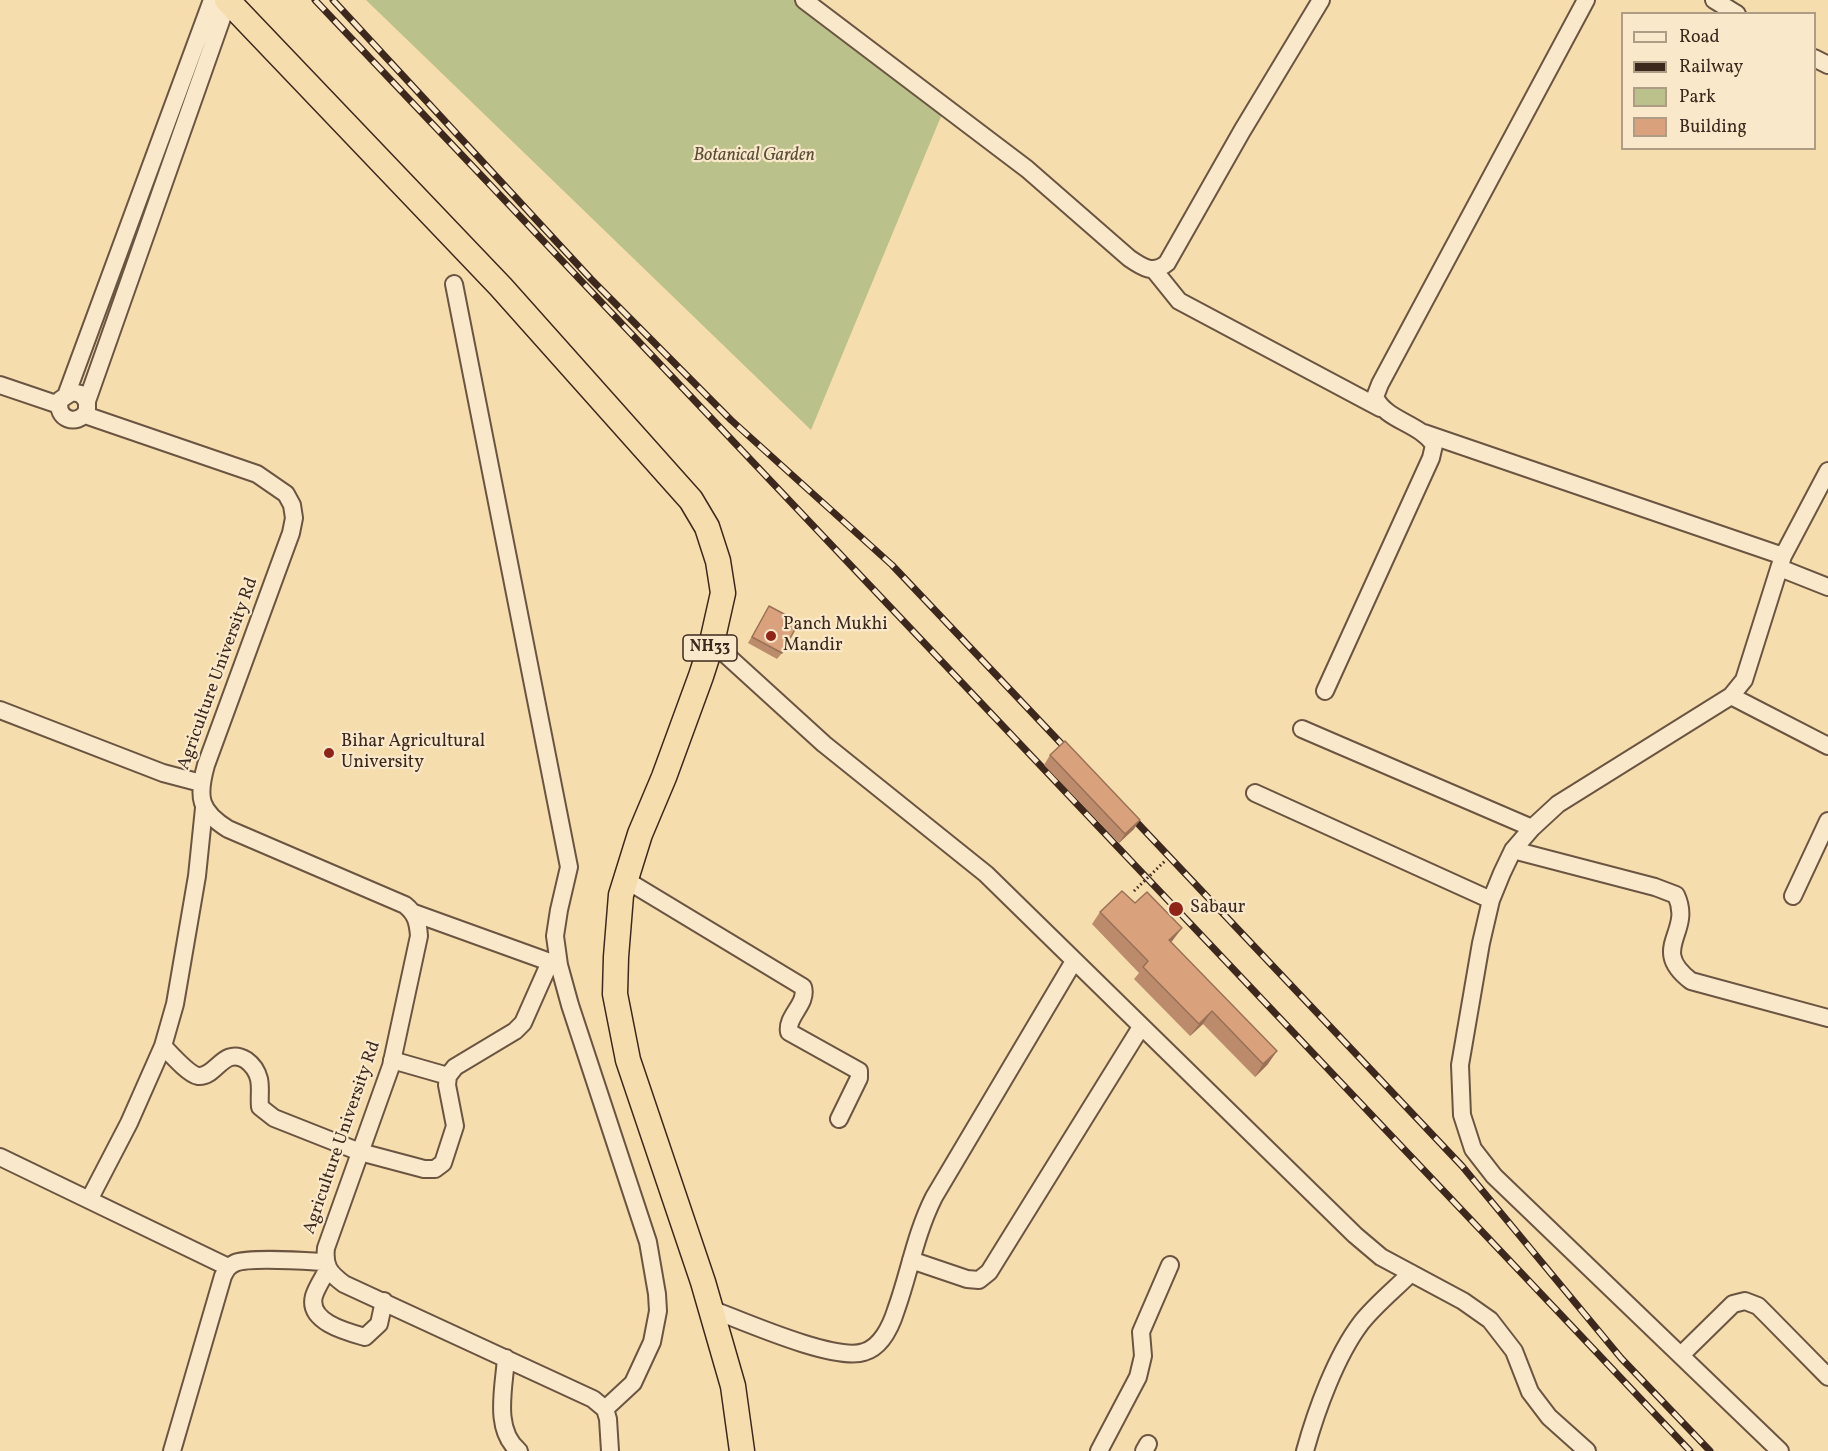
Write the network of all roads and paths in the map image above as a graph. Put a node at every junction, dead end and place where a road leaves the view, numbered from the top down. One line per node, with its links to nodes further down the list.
1 (222, 0): 10 (street); 11 (street); 17 (highway, NH33)
2 (804, 0): 7 (street)
3 (1321, 0): 7 (street)
4 (1586, 0): 12 (street)
5 (1714, 0): 6 (street)
6 (1734, 12)
7 (1154, 270): 12 (street)
8 (454, 284): 36 (street)
9 (0, 385): 10 (street)
10 (63, 399): 11 (street); 11 (street)
11 (86, 408): 23 (street, Agriculture University Rd)
12 (1380, 408): 13 (street)
13 (1422, 432): 15 (street); 18 (street)
14 (1828, 471): 15 (street)
15 (1782, 562): 16 (street); 19 (street)
16 (1828, 587)
17 (712, 642): 30 (highway, NH33); 35 (street)
18 (1325, 692)
19 (1731, 696): 22 (street); 27 (street)
20 (0, 710): 23 (street)
21 (1302, 729): 27 (street)
22 (1828, 746)
23 (201, 783): 25 (street, Agriculture University Rd)
24 (1255, 793): 33 (street)
25 (204, 808): 34 (street); 39 (street, Agriculture University Rd)
26 (1828, 821): 32 (street)
27 (1532, 828): 28 (street)
28 (1514, 850): 33 (street); 37 (street)
29 (1166, 860): 31 (path, bridge)
30 (626, 880): 42 (street); 52 (highway, NH33)
31 (1134, 891)
32 (1793, 896)
33 (1491, 900): 53 (street)
34 (414, 913): 36 (street); 40 (street, Agriculture University Rd)
35 (1074, 961): 38 (street); 46 (street)
36 (554, 963): 41 (street); 56 (street)
37 (1828, 1018)
38 (1141, 1027): 46 (street); 50 (street)
39 (163, 1046): 43 (street); 45 (street, Agriculture University Rd)
40 (392, 1059): 41 (street); 43 (street, Agriculture University Rd)
41 (448, 1076): 43 (street)
42 (839, 1119)
43 (360, 1152): 49 (street, Agriculture University Rd)
44 (0, 1157): 45 (street)
45 (88, 1200): 48 (street)
46 (911, 1260): 52 (street)
47 (1170, 1266): 61 (street)
48 (228, 1267): 49 (street); 58 (street)
49 (327, 1267): 51 (street); 51 (street)
50 (1411, 1273): 62 (street); 63 (street)
51 (384, 1301): 54 (street)
52 (711, 1310): 57 (highway, NH33)
53 (1681, 1355): 55 (street); 64 (street)
54 (506, 1358): 56 (street); 59 (street)
55 (1828, 1377)
56 (605, 1408): 60 (street)
57 (743, 1450)
58 (172, 1451)
59 (519, 1451)
60 (610, 1451)
61 (1099, 1451)
62 (1305, 1451)
63 (1587, 1451)
64 (1780, 1451)

